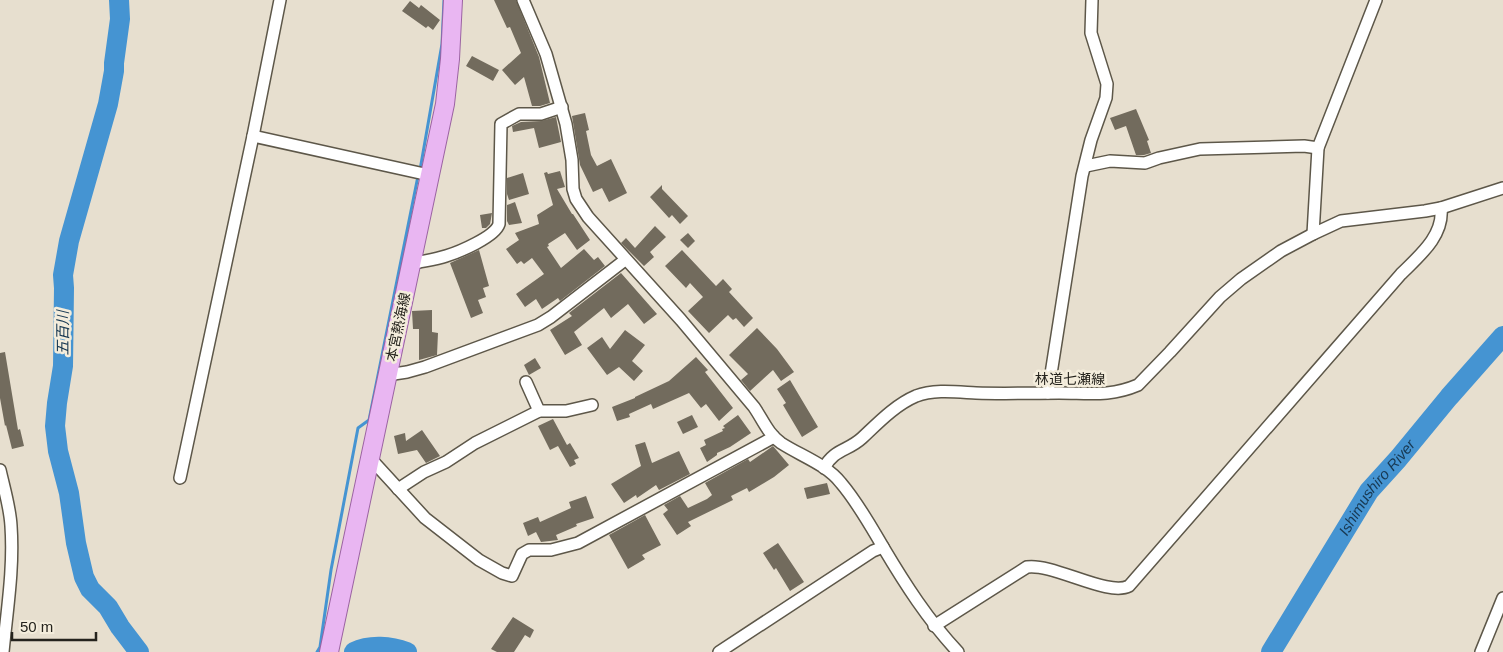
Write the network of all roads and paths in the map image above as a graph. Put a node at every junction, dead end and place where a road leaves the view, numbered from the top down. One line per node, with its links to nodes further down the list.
1 (280, 0): 7 (street)
2 (453, 0): 10 (main road, 本宮熱海線)
3 (523, 0): 6 (street)
4 (1092, 0): 9 (street)
5 (1376, 0): 8 (street)
6 (562, 107): 14 (street); 15 (street)
7 (253, 136): 10 (street); 25 (street)
8 (1318, 148): 9 (street); 13 (street)
9 (1086, 166): 18 (street)
10 (429, 176): 15 (main road, 本宮熱海線)
11 (1503, 188): 12 (street, 林道七瀬線)
12 (1441, 208): 13 (street, 林道七瀬線); 30 (street)
13 (1313, 234): 18 (street, 林道七瀬線)
14 (625, 260): 16 (street); 21 (street)
15 (411, 264): 16 (main road, 本宮熱海線)
16 (388, 375): 22 (main road, 本宮熱海線)
17 (526, 382): 20 (street)
18 (1048, 393): 23 (street, 林道七瀬線)
19 (592, 405): 20 (street)
20 (539, 411): 26 (street)
21 (774, 437): 23 (street); 26 (street)
22 (370, 458): 26 (street); 32 (main road, 本宮熱海線)
23 (824, 468): 28 (street)
24 (0, 470): 27 (street)
25 (180, 478)
26 (398, 489)
27 (4, 508): 31 (street)
28 (883, 548): 30 (street); 33 (street)
29 (1503, 598): 35 (street)
30 (934, 626): 34 (street)
31 (3, 652)
32 (329, 652)
33 (719, 652)
34 (958, 652)
35 (1481, 652)

